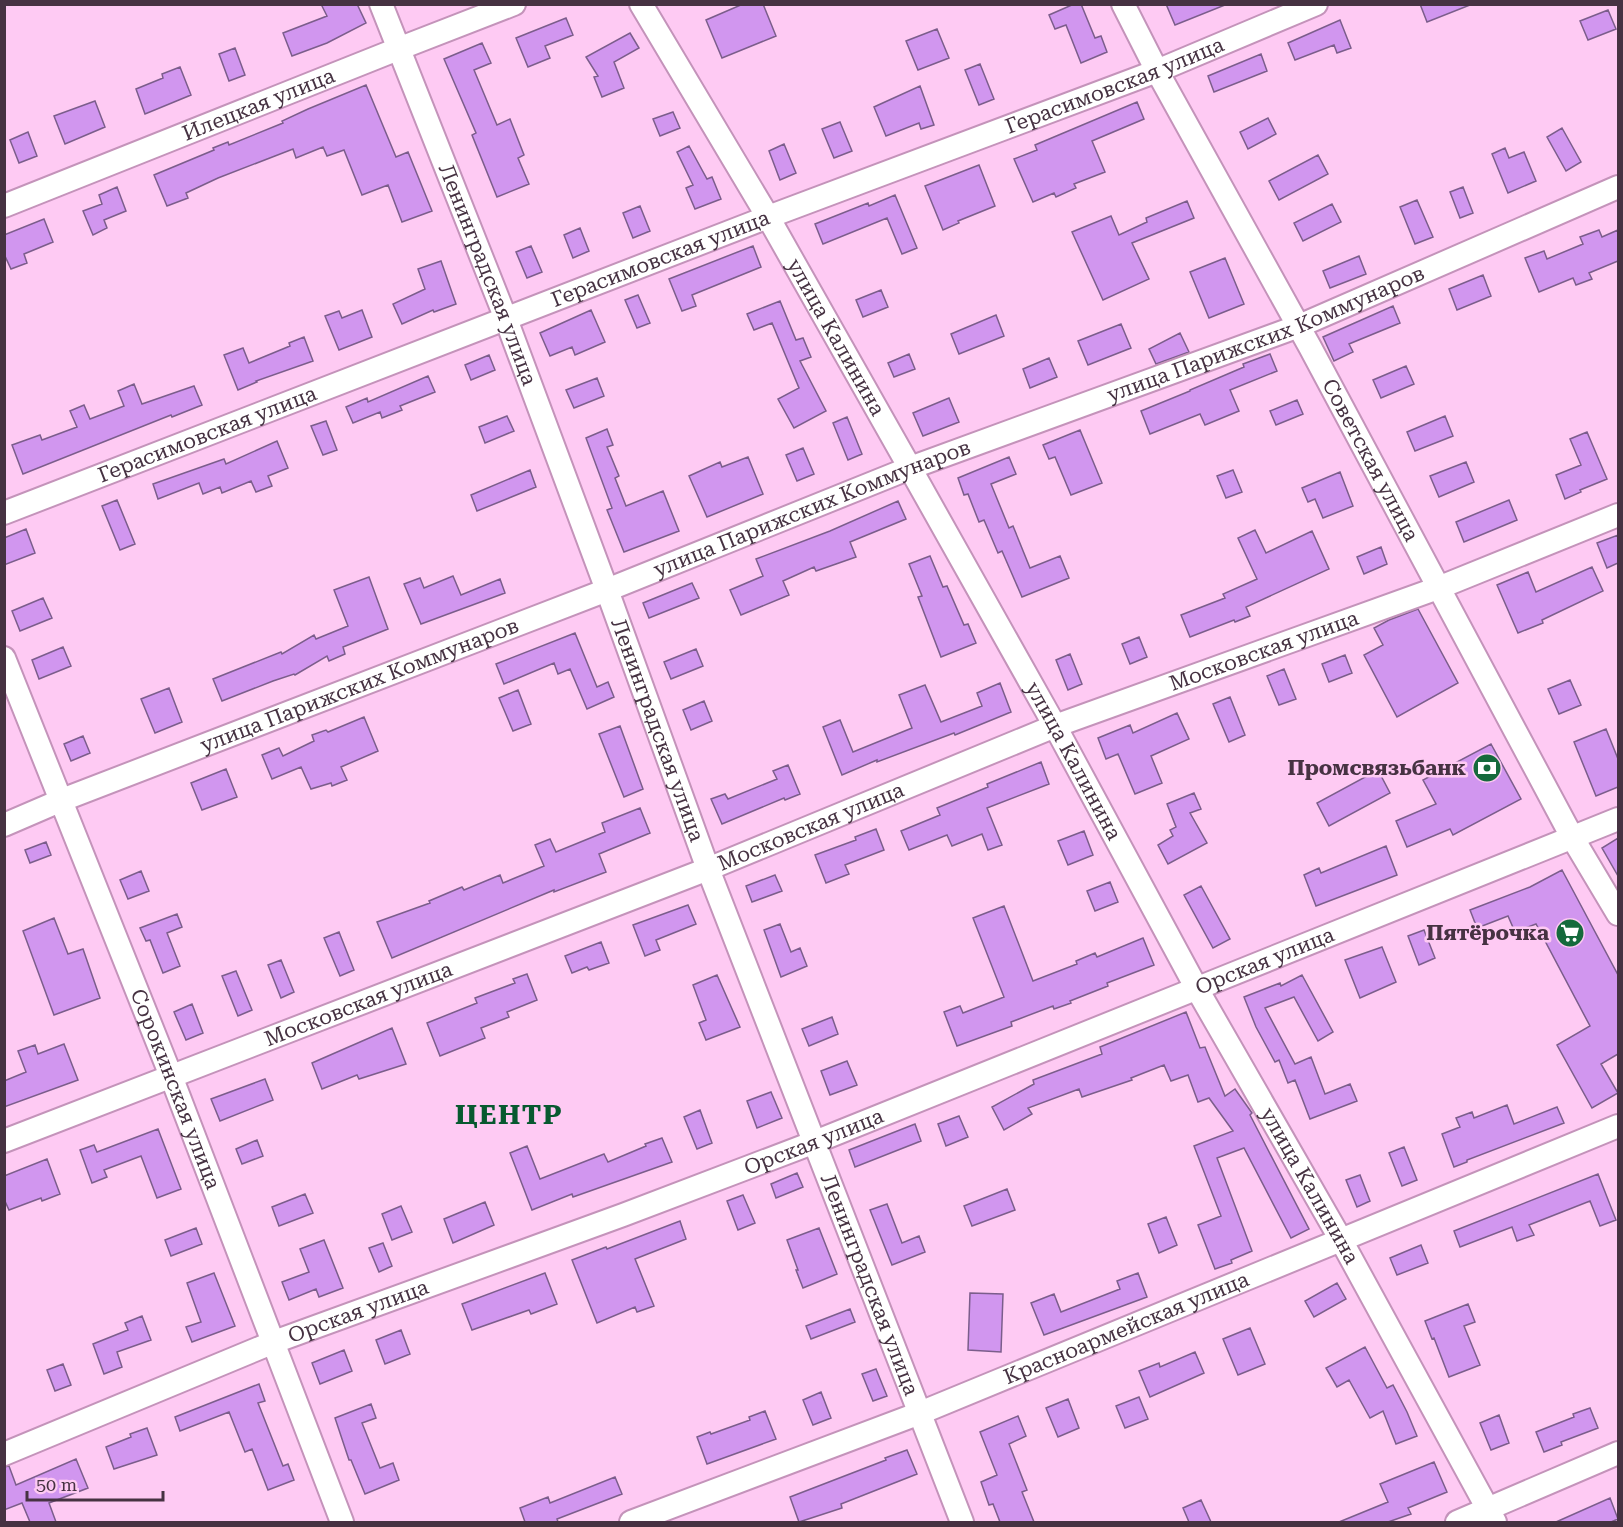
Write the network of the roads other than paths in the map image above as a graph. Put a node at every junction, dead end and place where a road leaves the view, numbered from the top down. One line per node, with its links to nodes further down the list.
1 (381, 4): 6 (street, Ленинградская улица)
2 (514, 4): 6 (street, Илецкая улица)
3 (641, 4): 10 (street, улица Калинина)
4 (1123, 4): 7 (street, Советская улица)
5 (1316, 4): 7 (street, Герасимовская улица)
6 (398, 49): 9 (street, Илецкая улица); 11 (street, Ленинградская улица)
7 (1157, 71): 10 (street, Герасимовская улица); 12 (street, Советская улица)
8 (1618, 187): 12 (street, улица Парижских Коммунаров)
9 (4, 206)
10 (768, 217): 11 (street, Герасимовская улица); 13 (street, улица Калинина)
11 (506, 319): 14 (street, Герасимовская улица); 17 (street, Ленинградская улица)
12 (1299, 327): 13 (street, улица Парижских Коммунаров); 16 (street, Советская улица)
13 (910, 468): 17 (street, улица Парижских Коммунаров); 19 (street, улица Калинина)
14 (4, 513)
15 (1618, 515): 16 (street, Московская улица)
16 (1438, 588): 19 (street, Московская улица); 23 (street, Советская улица)
17 (607, 590): 20 (street, улица Парижских Коммунаров); 24 (street, Ленинградская улица)
18 (4, 658): 20 (street, Сорокинская улица)
19 (1055, 726): 24 (street, Московская улица); 26 (street, улица Калинина)
20 (62, 800): 22 (street, улица Парижских Коммунаров); 27 (street, Сорокинская улица)
21 (1618, 819): 23 (street, Орская улица)
22 (4, 825)
23 (1572, 837): 25 (street, Советская улица); 26 (street, Орская улица)
24 (708, 869): 27 (street, Московская улица); 30 (street, Ленинградская улица)
25 (1618, 914)
26 (1197, 989): 30 (street, Орская улица); 31 (street, улица Калинина)
27 (171, 1076): 29 (street, Московская улица); 32 (street, Сорокинская улица)
28 (1618, 1126): 31 (street, Красноармейская улица)
29 (4, 1141)
30 (815, 1142): 32 (street, Орская улица); 33 (street, Ленинградская улица)
31 (1341, 1240): 33 (street, Красноармейская улица); 36 (street, улица Калинина)
32 (274, 1341): 35 (street, Орская улица); 37 (street, Сорокинская улица)
33 (920, 1413): 38 (street, Красноармейская улица); 39 (street, Ленинградская улица)
34 (1618, 1453): 36 (street)
35 (4, 1454)
36 (1491, 1516): 40 (street)
37 (342, 1522)
38 (631, 1522)
39 (962, 1522)
40 (1457, 1522)

